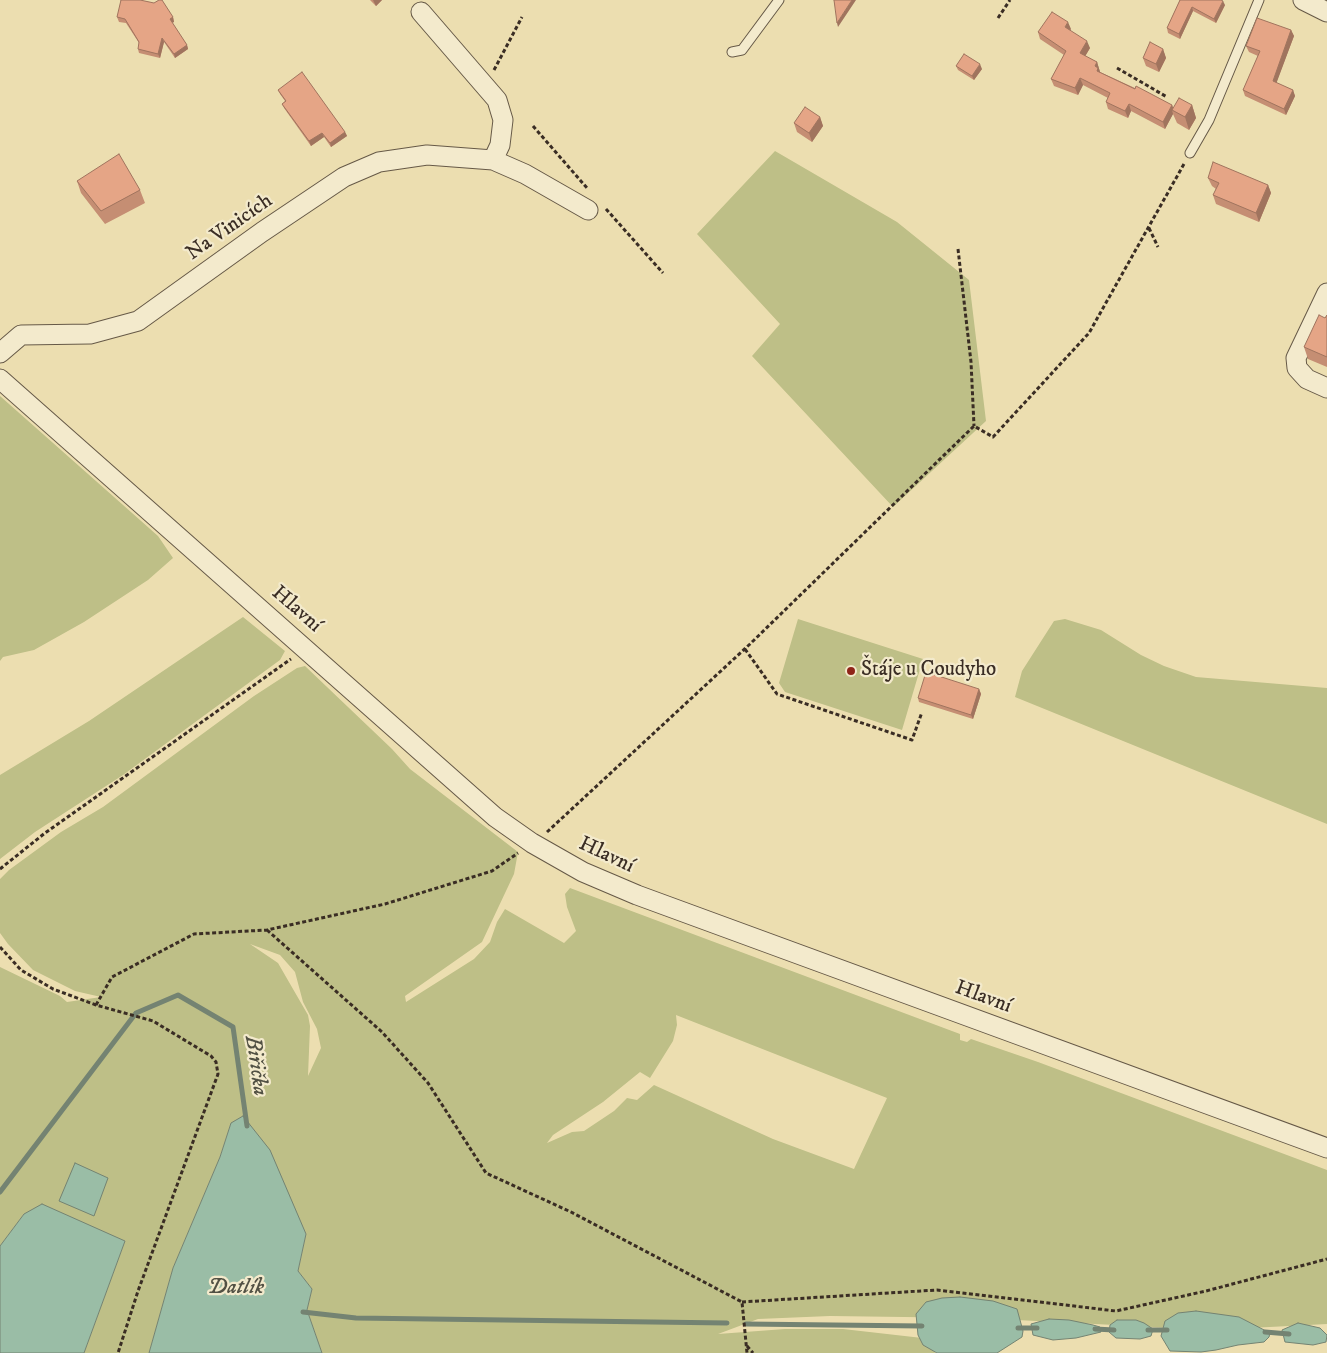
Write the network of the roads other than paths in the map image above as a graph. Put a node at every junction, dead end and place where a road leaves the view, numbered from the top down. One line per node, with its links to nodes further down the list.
1 (779, 0): 6 (lane)
2 (1259, 0): 7 (lane)
3 (1303, 0): 5 (street)
4 (421, 12): 8 (street)
5 (1327, 12)
6 (734, 56)
7 (1190, 153)
8 (493, 160): 9 (street, Na Vinicích); 11 (street, Na Vinicích)
9 (588, 210)
10 (1327, 293): 13 (street)
11 (0, 354)
12 (0, 379): 14 (street, Hlavní)
13 (1327, 388)
14 (1327, 1148)

